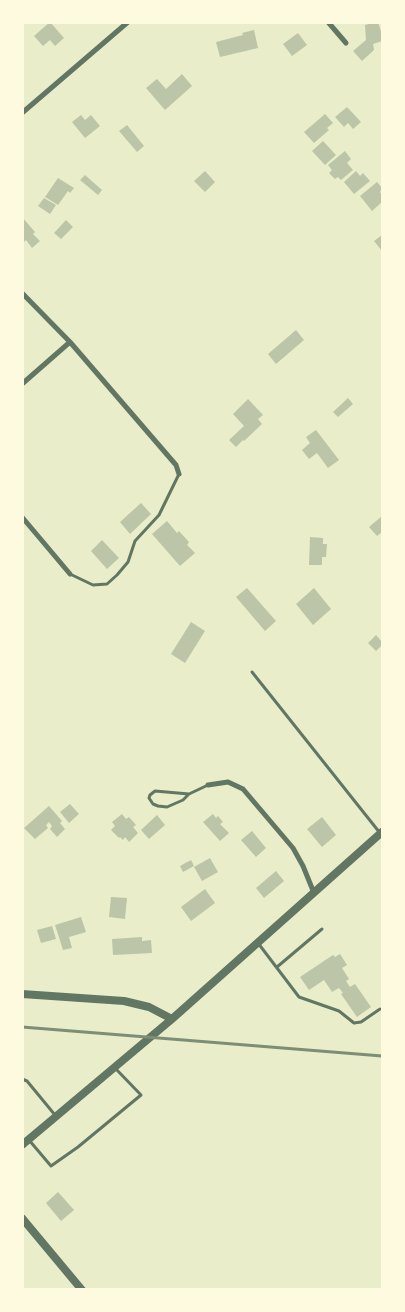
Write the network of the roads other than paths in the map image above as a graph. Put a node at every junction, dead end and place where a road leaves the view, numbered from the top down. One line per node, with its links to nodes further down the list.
1 (128, 22): 4 (street)
2 (328, 22): 3 (street)
3 (346, 44)
4 (22, 113)
5 (22, 293): 6 (street)
6 (70, 342): 7 (street); 8 (street)
7 (22, 384)
8 (179, 474): 10 (lane)
9 (22, 517): 10 (street)
10 (70, 574)
11 (252, 672): 14 (lane)
12 (208, 785): 13 (lane); 15 (street)
13 (189, 794): 13 (lane)
14 (381, 832): 15 (street)
15 (314, 893): 17 (street)
16 (322, 929): 18 (lane)
17 (258, 942): 18 (lane); 21 (street)
18 (277, 967): 20 (lane)
19 (22, 994): 21 (street)
20 (380, 1009)
21 (172, 1019): 22 (street)
22 (114, 1067): 24 (street); 25 (lane)
23 (22, 1079): 24 (lane)
24 (56, 1116): 25 (street)
25 (25, 1142)
26 (22, 1218): 27 (street)
27 (82, 1290)

